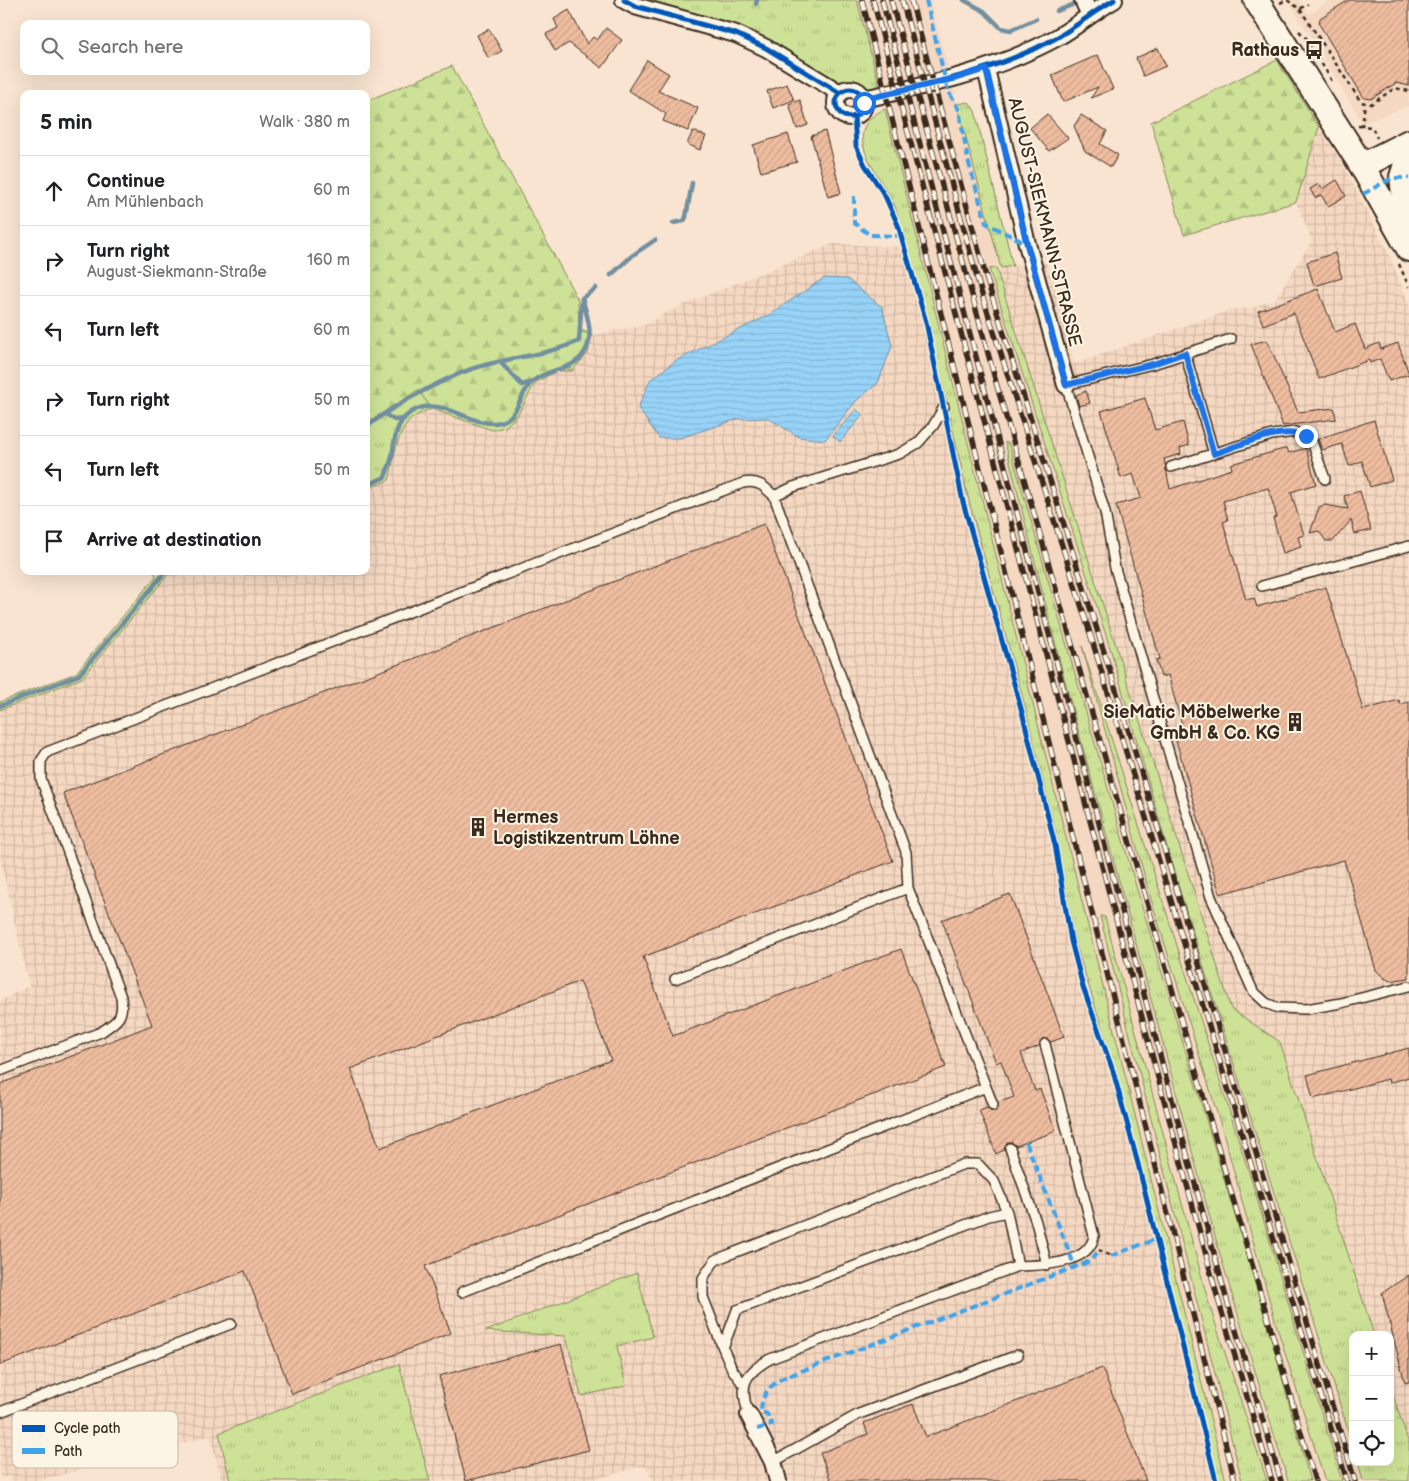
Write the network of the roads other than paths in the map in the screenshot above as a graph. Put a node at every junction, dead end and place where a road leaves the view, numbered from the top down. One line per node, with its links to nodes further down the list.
1 (624, 0): 7 (street)
2 (1083, 0): 5 (street)
3 (1114, 0): 5 (street)
4 (1267, 2): 11 (main road)
5 (1090, 15): 6 (street)
6 (986, 69): 8 (street); 16 (street, AUGUST-SIEKMANN-STRASSE)
7 (840, 93): 8 (street); 8 (street)
8 (863, 99)
9 (1409, 142): 11 (main road)
10 (1409, 155): 12 (main road)
11 (1362, 166): 13 (main road)
12 (1409, 235)
13 (1409, 249)
14 (1231, 339): 15 (lane)
15 (1185, 353): 16 (lane); 18 (lane)
16 (1066, 385): 26 (lane)
17 (944, 407): 21 (lane)
18 (1214, 454): 19 (lane); 20 (lane)
19 (1171, 467)
20 (1325, 479)
21 (774, 496): 24 (lane); 28 (lane)
22 (1409, 546): 23 (lane)
23 (1262, 586)
24 (908, 888): 25 (lane); 29 (lane)
25 (675, 979)
26 (1409, 986)
27 (1045, 1044): 33 (lane)
28 (0, 1071)
29 (986, 1087): 30 (lane); 35 (lane)
30 (993, 1105)
31 (1010, 1148): 33 (lane)
32 (1007, 1212): 34 (lane); 37 (lane); 37 (lane)
33 (1048, 1265): 34 (lane)
34 (1018, 1266): 39 (lane)
35 (462, 1292)
36 (231, 1324): 40 (lane)
37 (723, 1348): 39 (lane)
38 (1018, 1356): 42 (lane)
39 (743, 1384): 41 (lane)
40 (0, 1412)
41 (750, 1415): 42 (street)
42 (773, 1462): 43 (street)
43 (778, 1481)

